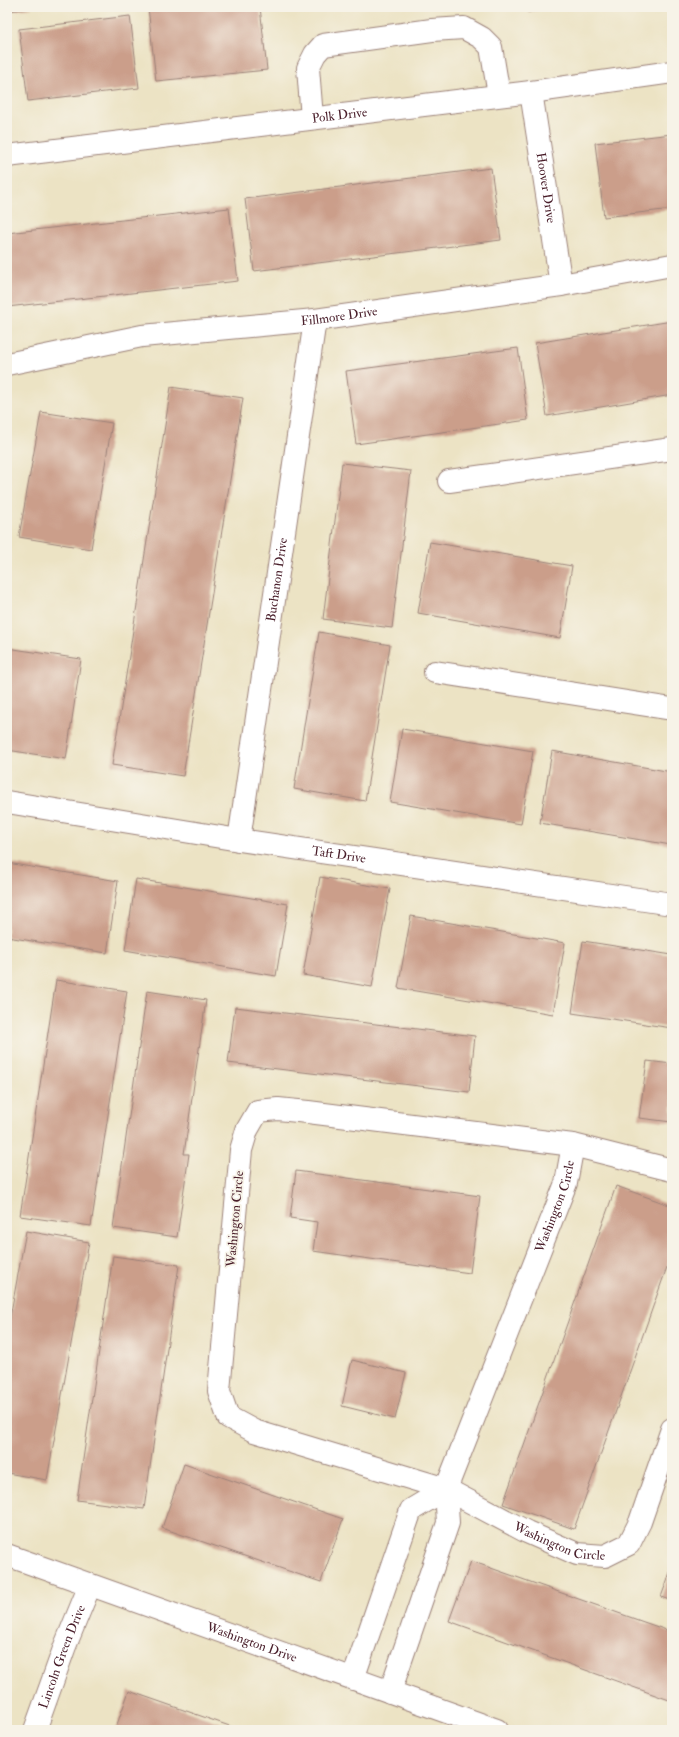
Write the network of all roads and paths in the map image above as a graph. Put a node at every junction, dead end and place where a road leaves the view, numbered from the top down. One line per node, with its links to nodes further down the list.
1 (672, 72): 2 (street, Polk Drive)
2 (531, 92): 3 (street, Polk Drive); 7 (street, Hoover Drive)
3 (499, 96): 4 (street, Polk Drive); 4 (street)
4 (312, 118): 5 (street, Polk Drive)
5 (7, 156)
6 (672, 264): 7 (street, Fillmore Drive)
7 (561, 285): 8 (street, Fillmore Drive)
8 (315, 320): 9 (street, Fillmore Drive); 15 (street, Buchanon Drive)
9 (7, 364)
10 (672, 448): 11 (street)
11 (449, 481)
12 (435, 672): 13 (street)
13 (672, 709)
14 (7, 802): 15 (street, Taft Drive)
15 (240, 840): 16 (street, Taft Drive)
16 (672, 904)
17 (573, 1145): 18 (street, Washington Circle); 20 (street, Washington Circle); 20 (street, Washington Circle)
18 (672, 1170)
19 (672, 1429): 20 (street, Washington Circle)
20 (446, 1489): 23 (street); 24 (street, Washington Circle)
21 (7, 1555): 22 (street, Washington Drive)
22 (90, 1584): 23 (street, Washington Drive); 25 (street, Lincoln Green Drive)
23 (353, 1679): 24 (street, Washington Drive)
24 (390, 1692): 26 (street, Washington Drive)
25 (35, 1730)
26 (496, 1730)

